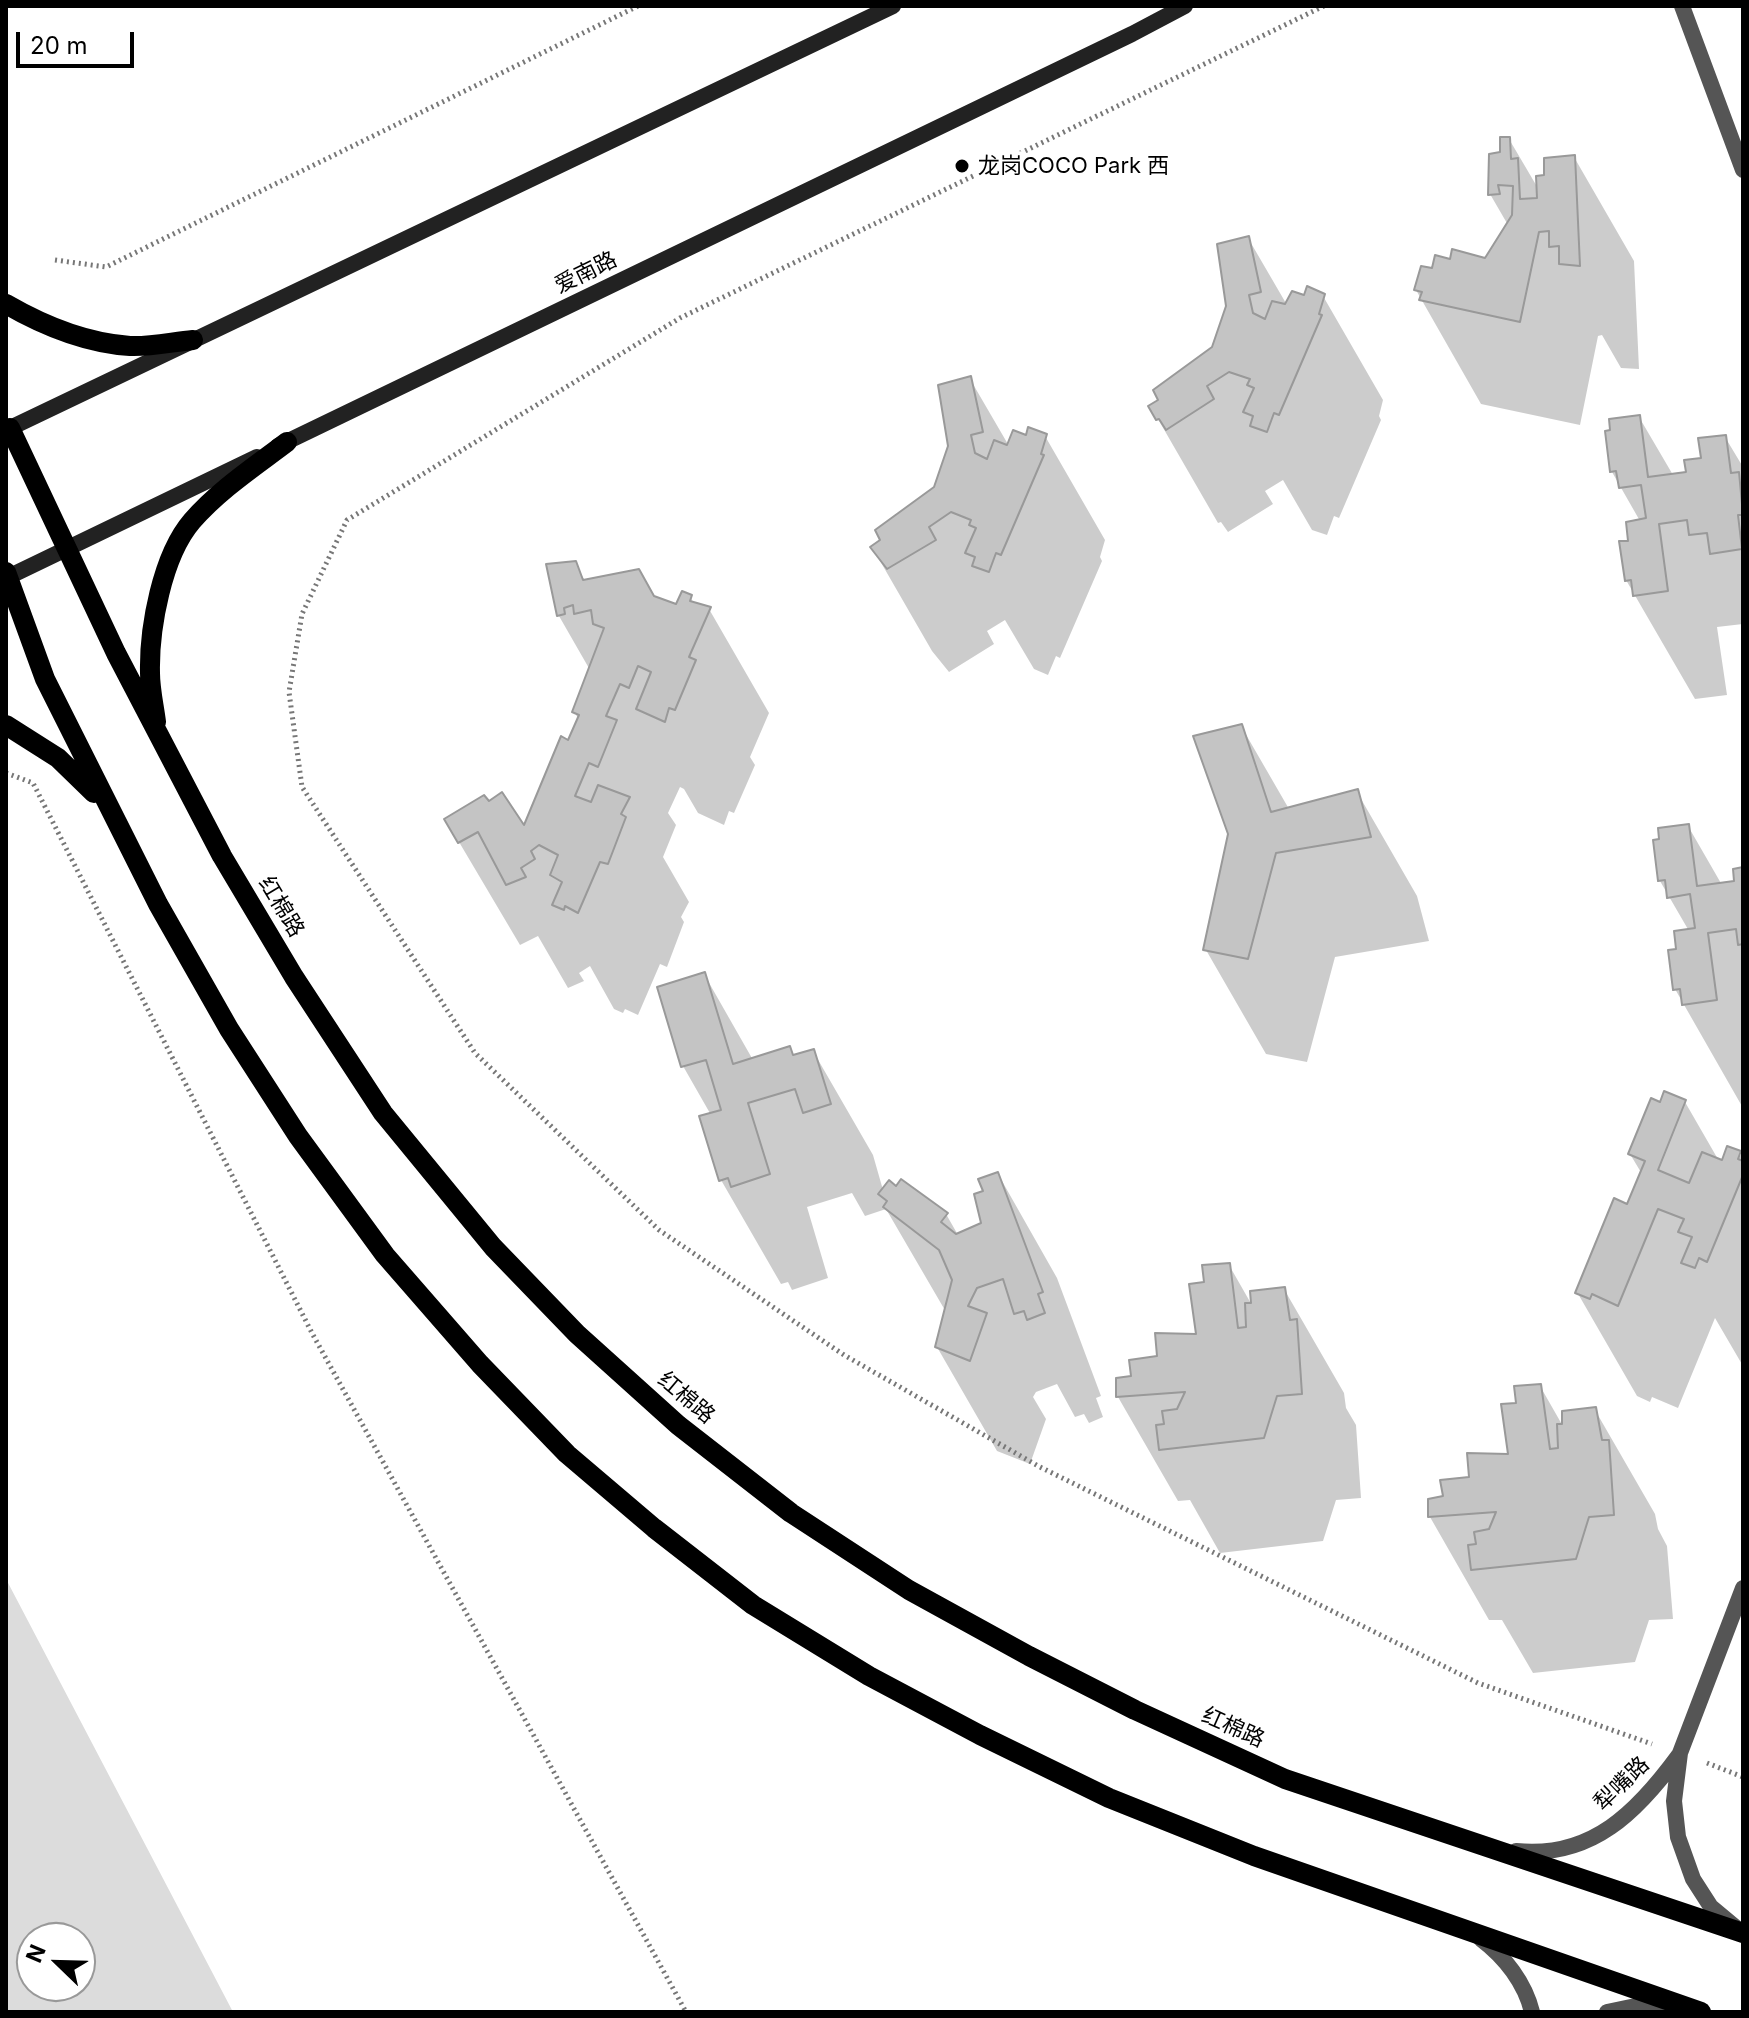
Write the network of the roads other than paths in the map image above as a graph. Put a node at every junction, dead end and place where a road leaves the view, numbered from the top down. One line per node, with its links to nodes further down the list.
1 (893, 6): 6 (main road)
2 (1185, 6): 8 (main road, 爱南路)
3 (1682, 6): 4 (street)
4 (1743, 170)
5 (6, 304): 6 (main road)
6 (193, 340): 7 (main road)
7 (7, 426): 9 (main road, 红棉路)
8 (287, 442): 9 (main road, 爱南路); 12 (main road)
9 (67, 548): 10 (main road, 爱南路); 12 (main road, 红棉路)
10 (7, 576): 13 (main road)
11 (6, 725): 13 (main road)
12 (158, 738): 16 (main road, 红棉路)
13 (108, 807): 17 (main road)
14 (1743, 1588): 15 (street, 犁嘴路)
15 (1680, 1753): 16 (street, 犁嘴路); 18 (street, 犁嘴路)
16 (1495, 1849): 18 (main road, 红棉路)
17 (1470, 1931): 19 (main road); 20 (street)
18 (1742, 1933)
19 (1678, 2004): 21 (street); 22 (main road)
20 (1532, 2012)
21 (1607, 2012)
22 (1701, 2012)

